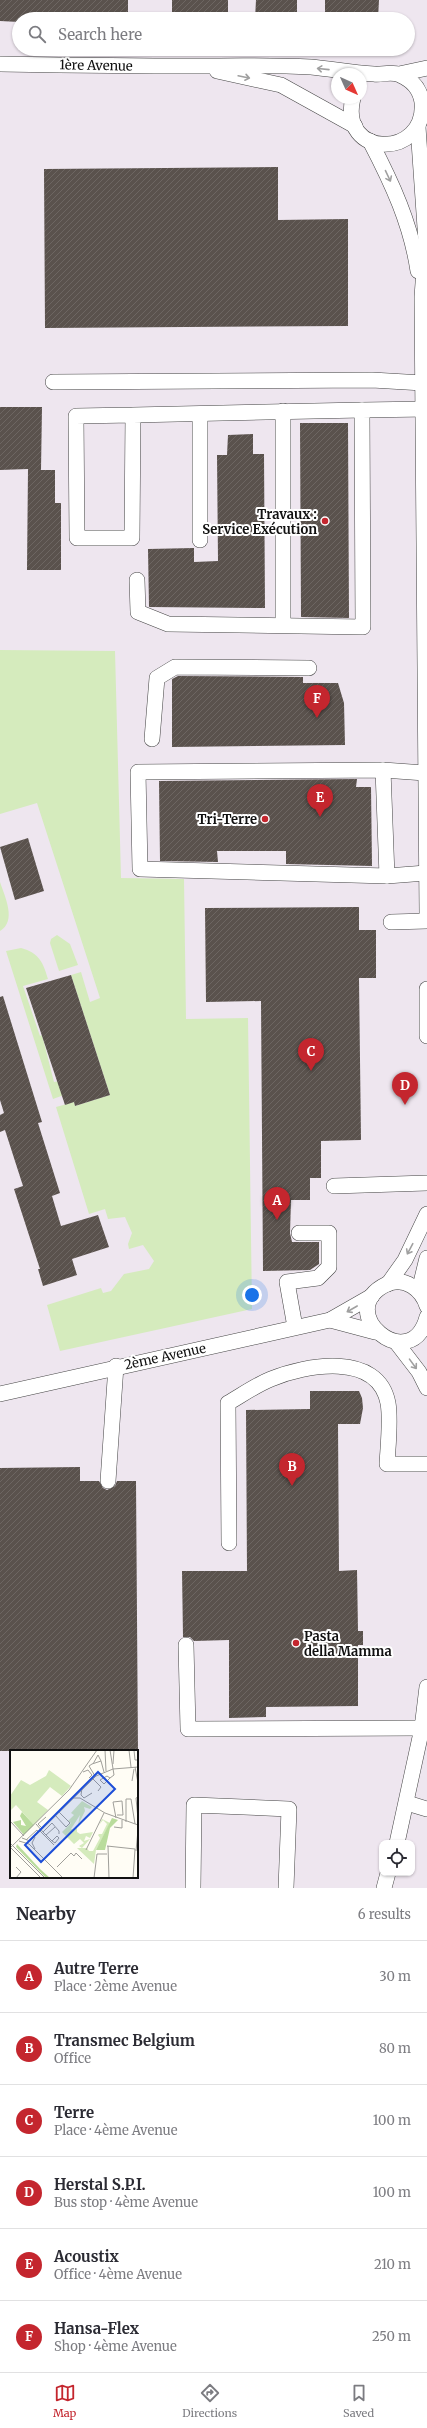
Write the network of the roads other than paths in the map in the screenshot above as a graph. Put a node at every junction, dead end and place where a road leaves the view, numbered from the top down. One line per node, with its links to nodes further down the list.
1 (0, 64): 2 (street, 1ère Avenue)
2 (192, 66): 4 (street, 1ère Avenue, one-way to 2); 9 (street, 1ère Avenue, one-way to 9)
3 (427, 68): 5 (street, 1ère Avenue)
4 (376, 74): 5 (street, 1ère Avenue); 6 (street)
5 (399, 74): 8 (street)
6 (367, 80)
7 (352, 104): 9 (street)
8 (423, 120): 10 (street); 11 (street)
9 (355, 126): 10 (street, 1ère Avenue)
10 (370, 141): 11 (street, one-way to 11)
11 (422, 297): 12 (street)
12 (425, 346): 14 (street)
13 (53, 382): 14 (street)
14 (423, 383): 15 (street)
15 (425, 409): 16 (street); 20 (street)
16 (362, 410): 17 (street); 23 (street)
17 (283, 411): 18 (street); 23 (street)
18 (200, 414): 19 (street); 21 (street)
19 (133, 415): 19 (street)
20 (425, 443): 25 (street)
21 (200, 540)
22 (137, 580): 23 (street)
23 (283, 625)
24 (309, 668): 26 (street)
25 (426, 724): 28 (street)
26 (152, 739)
27 (383, 770): 28 (street); 30 (street); 30 (street)
28 (425, 772): 29 (street)
29 (426, 873): 30 (street); 31 (street)
30 (387, 876)
31 (427, 914)
32 (391, 922): 33 (street)
33 (427, 922)
34 (427, 989): 35 (street)
35 (427, 1020): 36 (street)
36 (427, 1036)
37 (427, 1183): 38 (street)
38 (334, 1186)
39 (427, 1206): 40 (street)
40 (427, 1215): 43 (street, 2ème Avenue, one-way to 43)
41 (300, 1233): 48 (street)
42 (427, 1258): 45 (street)
43 (388, 1284): 44 (street, 2ème Avenue); 45 (street)
44 (372, 1296): 46 (street, 2ème Avenue, one-way to 46); 49 (street)
45 (425, 1299)
46 (330, 1320): 48 (street, 2ème Avenue); 49 (street, 2ème Avenue)
47 (426, 1320): 50 (street); 51 (street)
48 (295, 1328): 52 (street, 2ème Avenue)
49 (375, 1332): 50 (street, 2ème Avenue)
50 (396, 1342): 53 (street, one-way to 53)
51 (427, 1342)
52 (116, 1366): 54 (street, 2ème Avenue); 56 (street)
53 (427, 1388)
54 (0, 1394)
55 (427, 1464): 57 (street)
56 (108, 1481)
57 (229, 1542)
58 (186, 1645): 60 (street)
59 (427, 1687): 60 (street)
60 (422, 1728): 61 (street)
61 (407, 1803): 62 (street); 63 (street)
62 (427, 1809)
63 (398, 1840)
64 (387, 1876): 67 (street)
65 (193, 1888): 66 (street)
66 (286, 1888)
67 (384, 1888)

